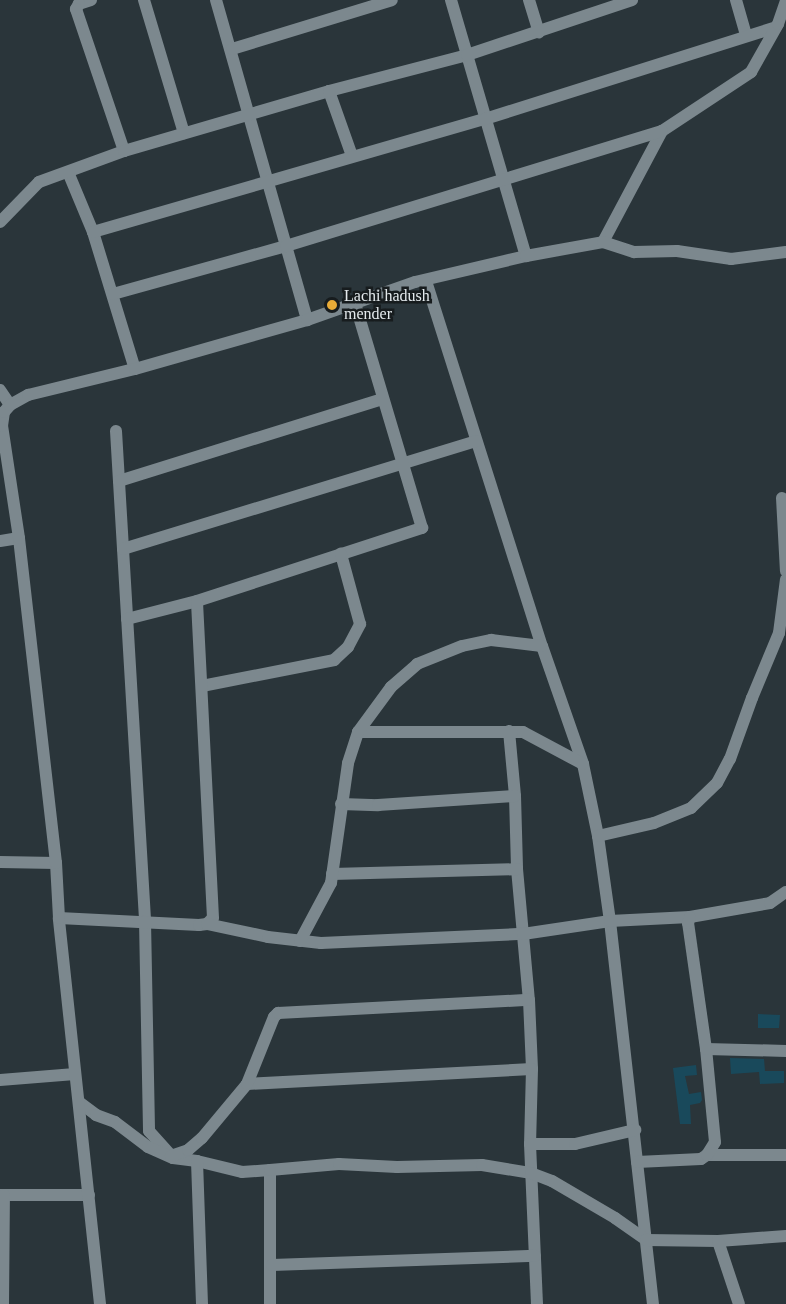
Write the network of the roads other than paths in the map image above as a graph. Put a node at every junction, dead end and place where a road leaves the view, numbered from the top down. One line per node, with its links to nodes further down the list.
1 (91, 0): 21 (street)
2 (144, 0): 20 (street)
3 (216, 0): 14 (street)
4 (392, 0): 14 (street)
5 (451, 0): 15 (street)
6 (529, 0): 12 (street)
7 (632, 0): 10 (street)
8 (736, 0): 13 (street)
9 (786, 1): 11 (street)
10 (599, 5): 12 (street)
11 (780, 24): 13 (street); 19 (street)
12 (539, 32): 15 (street)
13 (746, 36): 18 (street)
14 (232, 49): 17 (street)
15 (467, 55): 16 (street); 18 (street)
16 (329, 91): 17 (street); 22 (street)
17 (247, 115): 20 (street); 25 (street)
18 (485, 119): 22 (street); 24 (street)
19 (663, 131): 24 (street); 28 (street)
20 (184, 133): 21 (street)
21 (124, 151): 23 (street)
22 (352, 156): 25 (street)
23 (68, 172): 26 (street); 27 (street)
24 (504, 180): 29 (street); 31 (street)
25 (267, 183): 27 (street); 29 (street)
26 (0, 222)
27 (93, 232): 33 (street)
28 (603, 242): 30 (street); 31 (street)
29 (286, 246): 33 (street); 35 (street)
30 (786, 252)
31 (526, 256): 32 (street)
32 (426, 281): 34 (street); 41 (street)
33 (113, 294): 36 (street)
34 (355, 303): 35 (street); 38 (street)
35 (307, 320): 36 (street)
36 (135, 369): 39 (street)
37 (0, 390): 39 (street)
38 (383, 399): 42 (street); 44 (street)
39 (10, 405): 43 (street)
40 (116, 431): 44 (street)
41 (476, 441): 42 (street); 54 (street)
42 (403, 462): 48 (street); 49 (street)
43 (5, 472): 46 (street)
44 (119, 481): 48 (street)
45 (782, 498): 50 (street)
46 (19, 538): 47 (street); 63 (street)
47 (0, 541)
48 (123, 549): 53 (street)
49 (341, 554): 52 (street); 55 (street)
50 (786, 571)
51 (786, 579): 61 (street)
52 (197, 601): 53 (street); 55 (street)
53 (127, 619): 69 (street)
54 (542, 646): 57 (street); 58 (street)
55 (202, 686): 71 (street)
56 (509, 731): 57 (street); 58 (street); 59 (street)
57 (358, 732): 60 (street)
58 (583, 764): 61 (street)
59 (515, 796): 60 (street); 64 (street)
60 (341, 804): 65 (street)
61 (598, 836): 70 (street)
62 (0, 862): 63 (street)
63 (56, 863): 68 (street)
64 (517, 869): 65 (street); 72 (street)
65 (332, 874): 73 (street)
66 (785, 894): 67 (street)
67 (690, 917): 70 (street); 75 (street)
68 (59, 918): 69 (street); 78 (street)
69 (145, 921): 71 (street); 84 (street)
70 (610, 921): 72 (street); 83 (street)
71 (207, 924): 73 (street)
72 (523, 934): 73 (street); 74 (street)
73 (300, 941)
74 (529, 1000): 77 (street); 80 (street)
75 (706, 1048): 76 (street); 86 (street)
76 (786, 1051)
77 (532, 1069): 80 (street); 85 (street)
78 (75, 1074): 79 (street); 81 (street)
79 (0, 1080)
80 (247, 1084): 88 (street)
81 (79, 1102): 82 (street); 94 (street)
82 (115, 1122): 84 (street); 88 (street)
83 (636, 1130): 85 (street); 90 (street)
84 (151, 1135): 88 (street)
85 (530, 1144): 92 (street)
86 (707, 1155): 87 (street); 90 (street)
87 (786, 1155)
88 (172, 1157): 89 (street)
89 (197, 1161): 91 (street); 103 (street)
90 (637, 1162): 96 (street)
91 (270, 1170): 92 (street); 100 (street)
92 (531, 1173): 96 (street); 98 (street)
93 (2, 1195): 94 (street); 99 (street)
94 (89, 1196): 102 (street)
95 (786, 1236): 97 (street)
96 (646, 1240): 97 (street); 106 (street)
97 (718, 1241): 107 (street)
98 (536, 1256): 100 (street); 105 (street)
99 (1, 1260): 101 (street)
100 (272, 1265): 104 (street)
101 (3, 1304)
102 (100, 1304)
103 (202, 1304)
104 (270, 1304)
105 (537, 1304)
106 (653, 1304)
107 (739, 1304)

